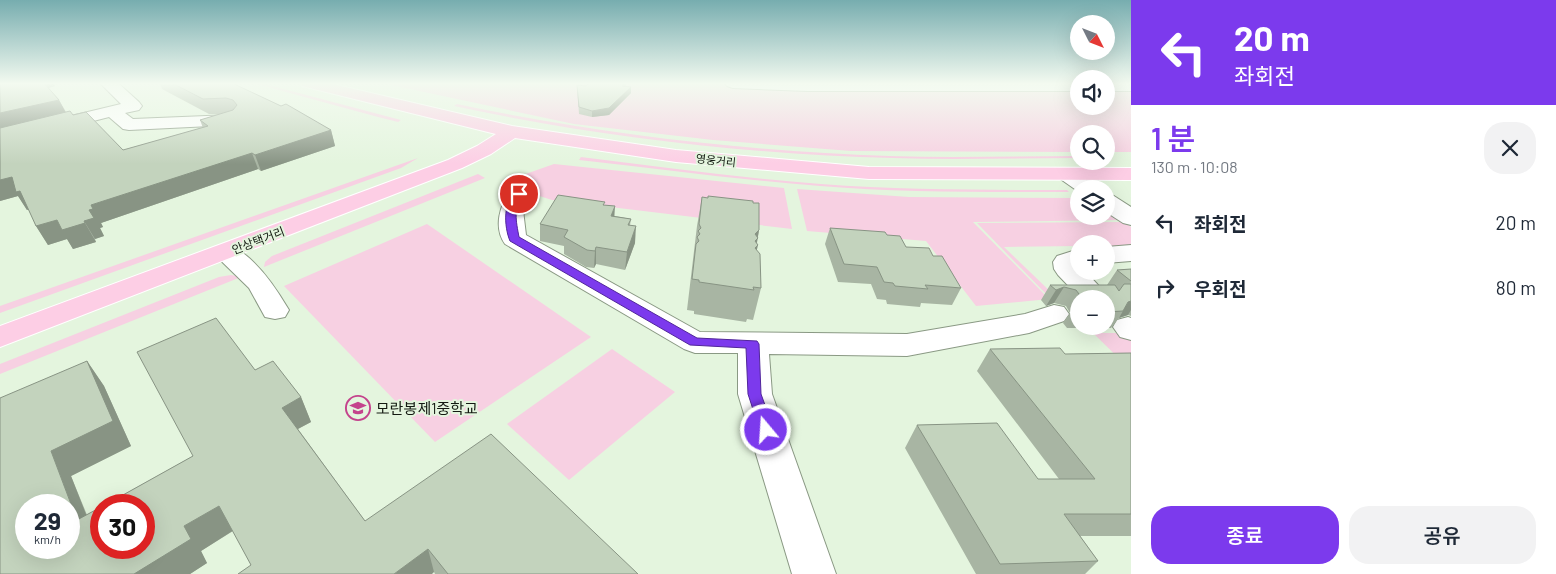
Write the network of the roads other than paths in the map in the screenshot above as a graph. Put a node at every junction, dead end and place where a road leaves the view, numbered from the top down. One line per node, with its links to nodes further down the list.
1 (117, 110): 3 (street)
2 (415, 110): 5 (main road, 영웅거리)
3 (112, 111): 4 (street); 6 (street)
4 (231, 120)
5 (512, 132): 7 (main road, 영웅거리); 13 (main road, 안상택거리)
6 (0, 139)
7 (1066, 174): 8 (main road, 영웅거리); 9 (street)
8 (1131, 174)
9 (1075, 180)
10 (519, 194): 23 (street)
11 (1115, 207): 12 (street)
12 (1131, 218)
13 (225, 252): 20 (street); 22 (main road, 안상택거리)
14 (1131, 253): 15 (street)
15 (1115, 255)
16 (1070, 260): 17 (street)
17 (1070, 272)
18 (1078, 280): 19 (street)
19 (1087, 290)
20 (275, 310)
21 (1054, 314): 23 (street)
22 (0, 337)
23 (753, 344): 24 (street)
24 (814, 574)

